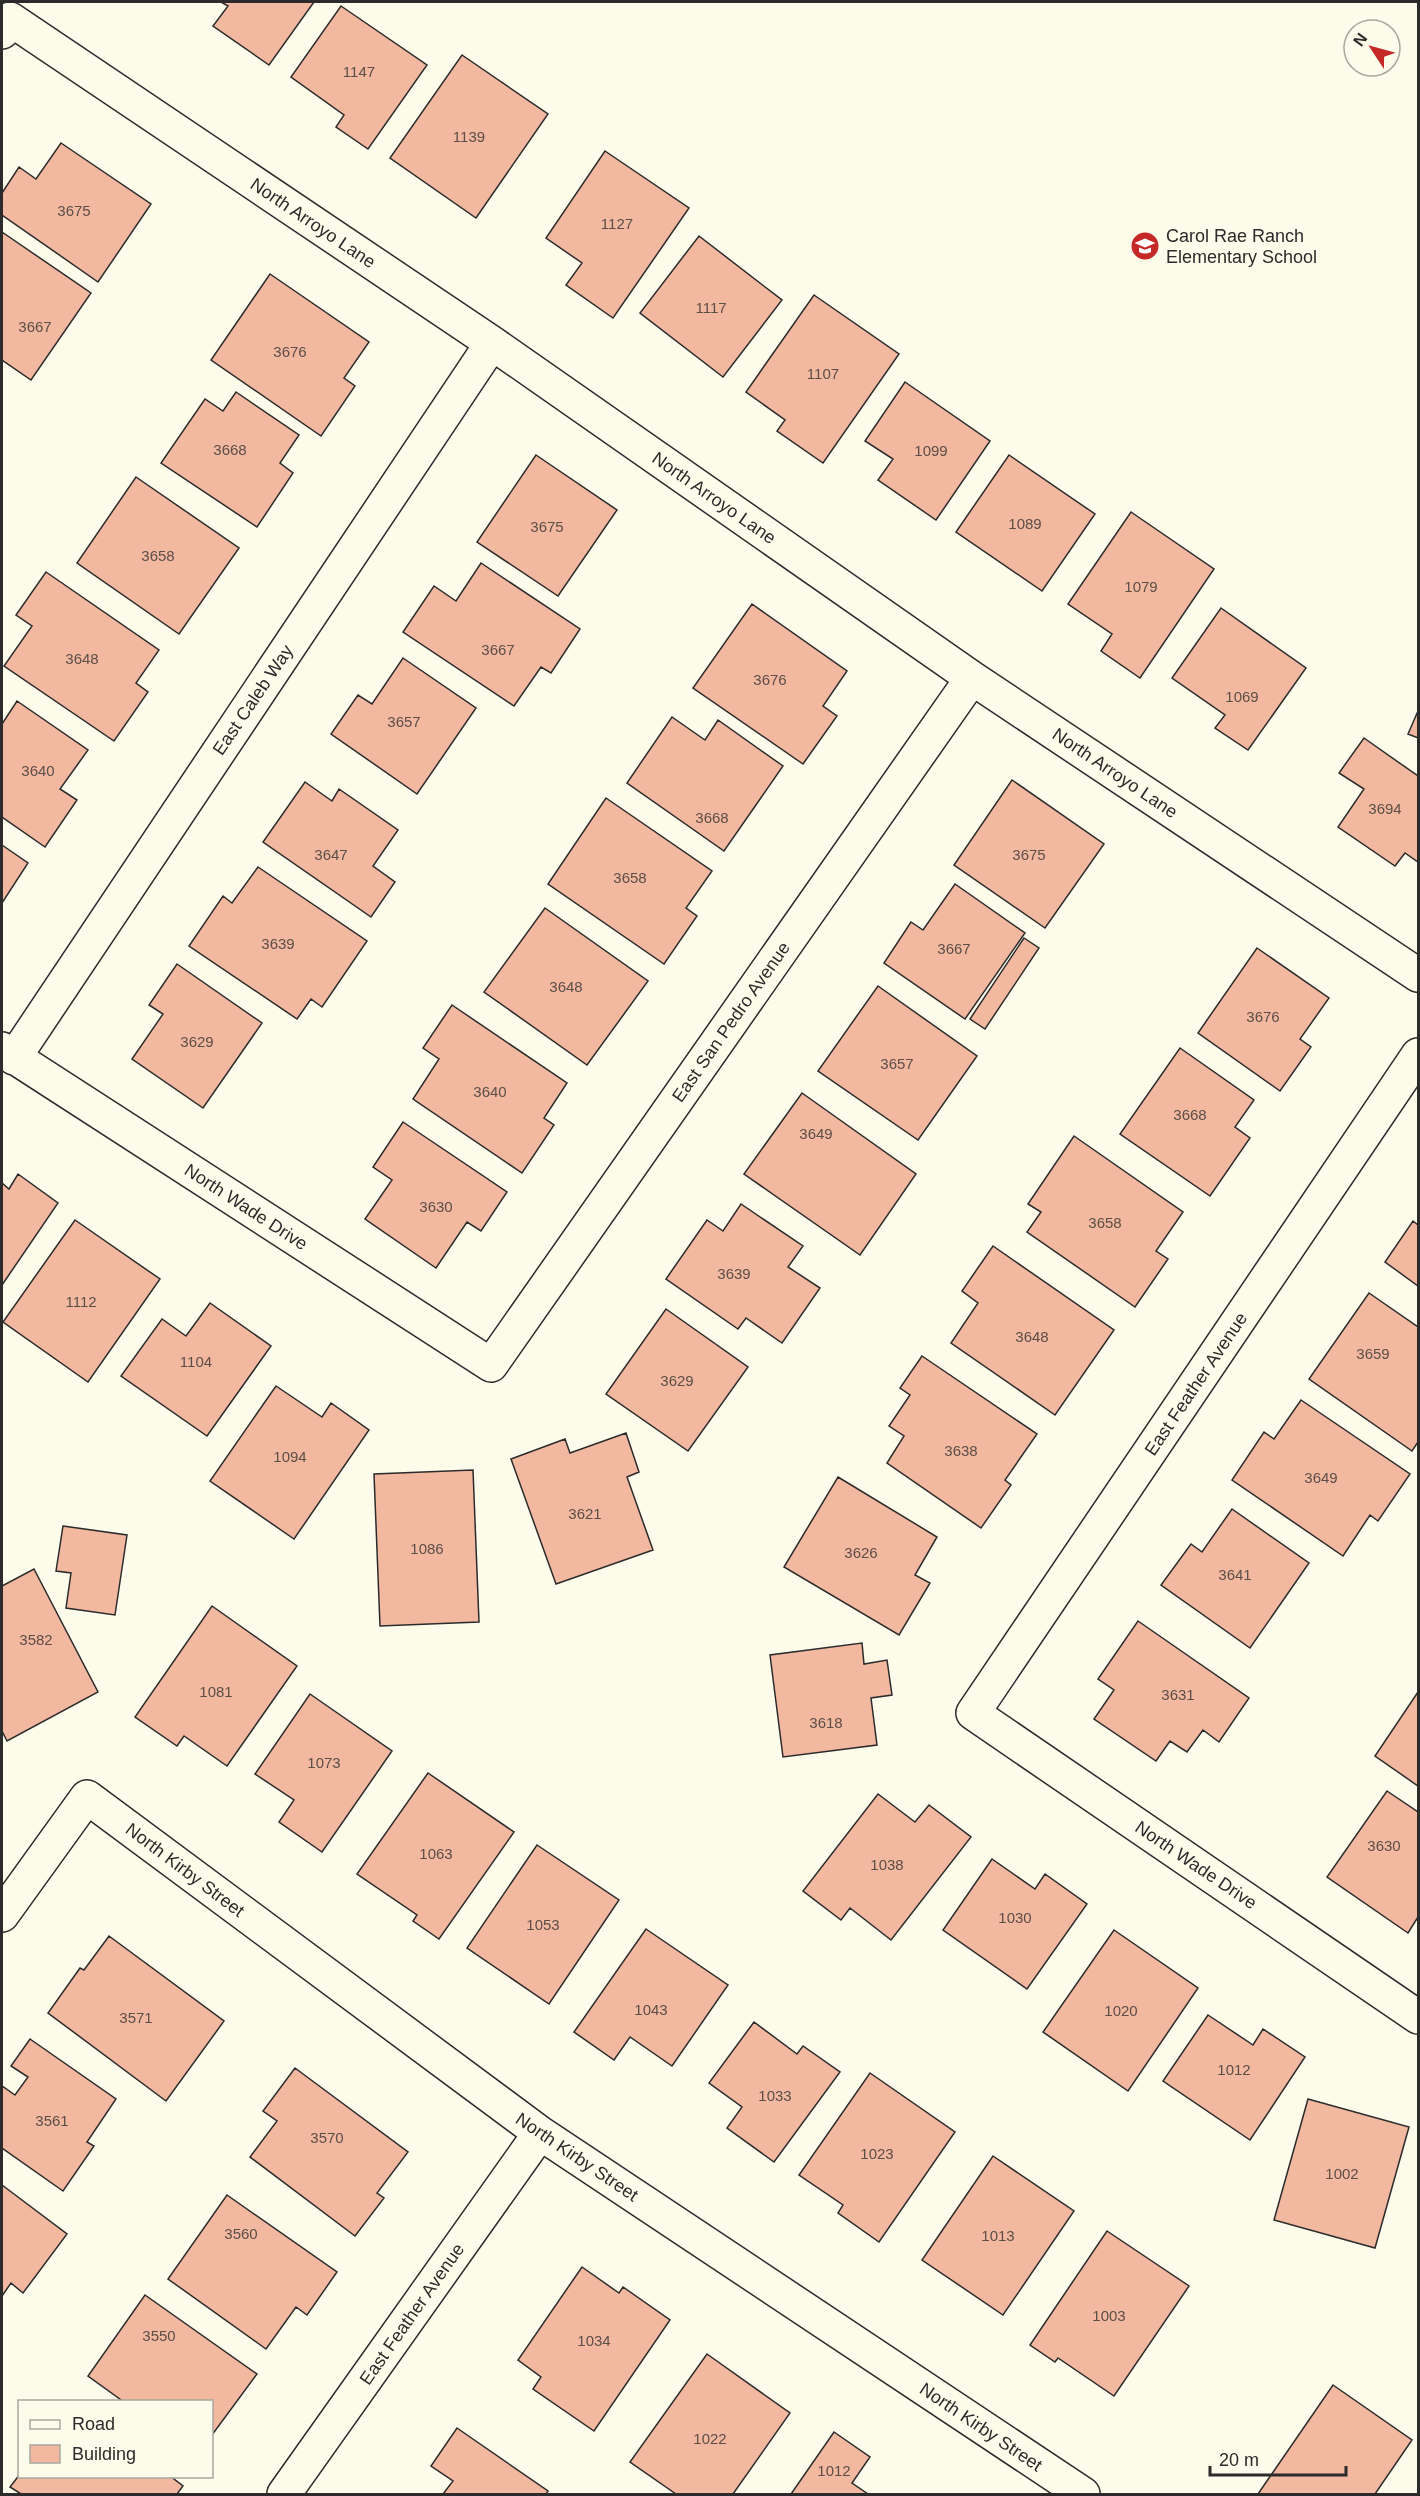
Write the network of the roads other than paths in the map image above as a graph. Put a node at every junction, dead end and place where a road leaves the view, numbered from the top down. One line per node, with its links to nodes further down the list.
1 (6, 25): 2 (street, North Arroyo Lane)
2 (492, 343): 3 (street, North Arroyo Lane); 5 (street, East Caleb Way)
3 (972, 678): 4 (street, North Arroyo Lane); 7 (street, East San Pedro Avenue)
4 (1419, 975)
5 (8, 1053): 7 (street, North Wade Drive)
6 (1419, 1055): 8 (street, East Feather Avenue)
7 (490, 1365)
8 (973, 1713): 10 (street, North Wade Drive)
9 (2, 1915): 11 (street, North Kirby Street)
10 (1419, 2017)
11 (540, 2133): 12 (street, East Feather Avenue); 13 (street, North Kirby Street)
12 (284, 2494)
13 (1083, 2494)

